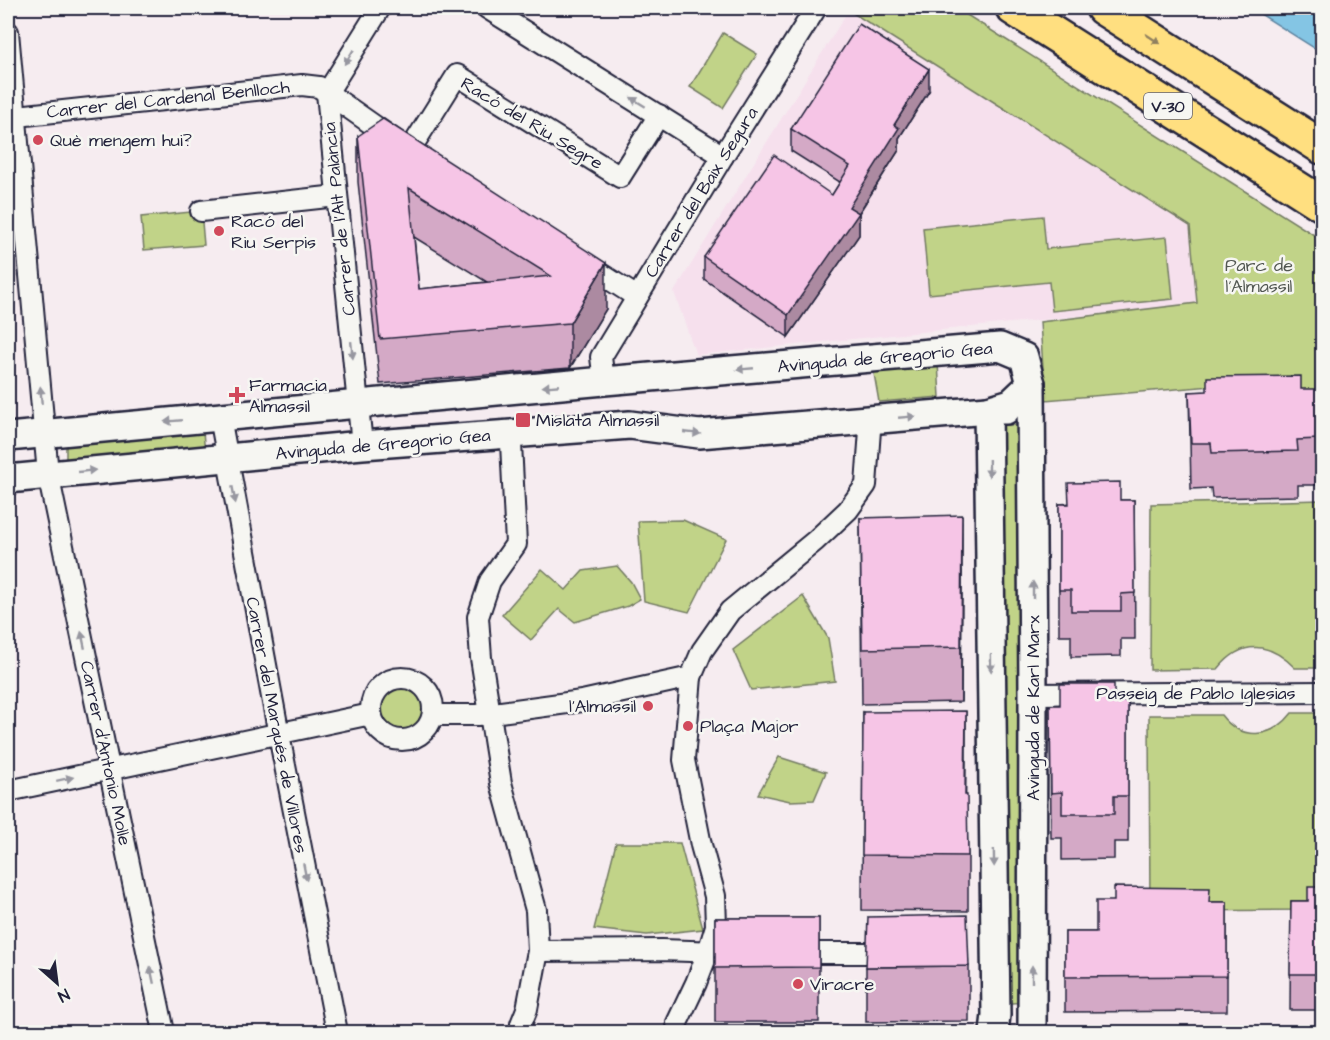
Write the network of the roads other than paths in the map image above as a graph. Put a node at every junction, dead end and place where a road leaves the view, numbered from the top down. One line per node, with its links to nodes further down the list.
1 (380, 8): 8 (street, one-way to 8)
2 (487, 8): 9 (street, one-way to 2)
3 (816, 8): 13 (street, Carrer del Baix Segura)
4 (1013, 8): 17 (highway, V-30)
5 (1034, 8): 15 (highway)
6 (1103, 8): 11 (highway, V-30, one-way to 11)
7 (8, 32): 10 (street, Carrer d'Antonio Molle)
8 (327, 93): 10 (street, Carrer del Cardenal Benlloch); 12 (street, Carrer del Cardenal Benlloch); 16 (street, Carrer de l'Alt Palància)
9 (659, 115): 12 (street, Racó del Riu Segre); 13 (street)
10 (12, 116): 28 (street, Carrer d'Antonio Molle, one-way to 10)
11 (1323, 147)
12 (410, 150): 14 (street, Carrer del Cardenal Benlloch)
13 (723, 156): 20 (street, Carrer del Baix Segura)
14 (430, 163)
15 (1323, 182)
16 (337, 196): 18 (street); 23 (street, Carrer de l'Alt Palància, one-way to 23)
17 (1323, 204)
18 (201, 211)
19 (568, 252): 20 (street)
20 (637, 297): 21 (street, Carrer del Baix Segura)
21 (604, 381): 22 (street, Avinguda de Gregorio Gea, one-way to 21); 23 (street, Avinguda de Gregorio Gea, one-way to 23)
22 (1031, 384): 24 (street, Avinguda de Gregorio Gea); 26 (street, Avinguda de Karl Marx)
23 (357, 404): 25 (street, Avinguda de Gregorio Gea); 31 (street, Carrer de l'Alt Palància)
24 (988, 410): 26 (street); 31 (street, Avinguda de Gregorio Gea, one-way to 24); 53 (street, one-way to 53)
25 (220, 417): 28 (street, Avinguda de Gregorio Gea, one-way to 28); 32 (street, Carrer del Marqués de Villores)
26 (1031, 420): 37 (street, Avinguda de Karl Marx, one-way to 26)
27 (870, 430): 35 (street)
28 (44, 433): 29 (street, Avinguda de Gregorio Gea); 33 (street, Carrer d'Antonio Molle)
29 (8, 436)
30 (511, 443): 39 (street)
31 (362, 445): 32 (street, Avinguda de Gregorio Gea)
32 (227, 457): 33 (street, Avinguda de Gregorio Gea, one-way to 32); 41 (street, Carrer del Marqués de Villores, one-way to 41)
33 (48, 474): 34 (street, Avinguda de Gregorio Gea); 42 (street, Carrer d'Antonio Molle, one-way to 33)
34 (8, 478)
35 (691, 677): 39 (street); 45 (street)
36 (1323, 692): 37 (street, Passeig de Pablo Iglesias)
37 (1033, 694): 54 (street, Avinguda de Karl Marx, one-way to 37)
38 (371, 714): 40 (street); 40 (street); 41 (street)
39 (490, 714): 40 (street); 44 (street)
40 (433, 715)
41 (279, 735): 42 (street); 52 (street, Carrer del Marqués de Villores, one-way to 52)
42 (110, 770): 43 (street, one-way to 42); 51 (street, Carrer d'Antonio Molle, one-way to 42)
43 (8, 791)
44 (538, 951): 45 (street); 50 (street)
45 (708, 952): 46 (street); 49 (street)
46 (732, 952)
47 (779, 952): 48 (street)
48 (909, 952)
49 (676, 1023)
50 (521, 1024)
51 (164, 1032)
52 (337, 1032)
53 (994, 1032)
54 (1032, 1032)

